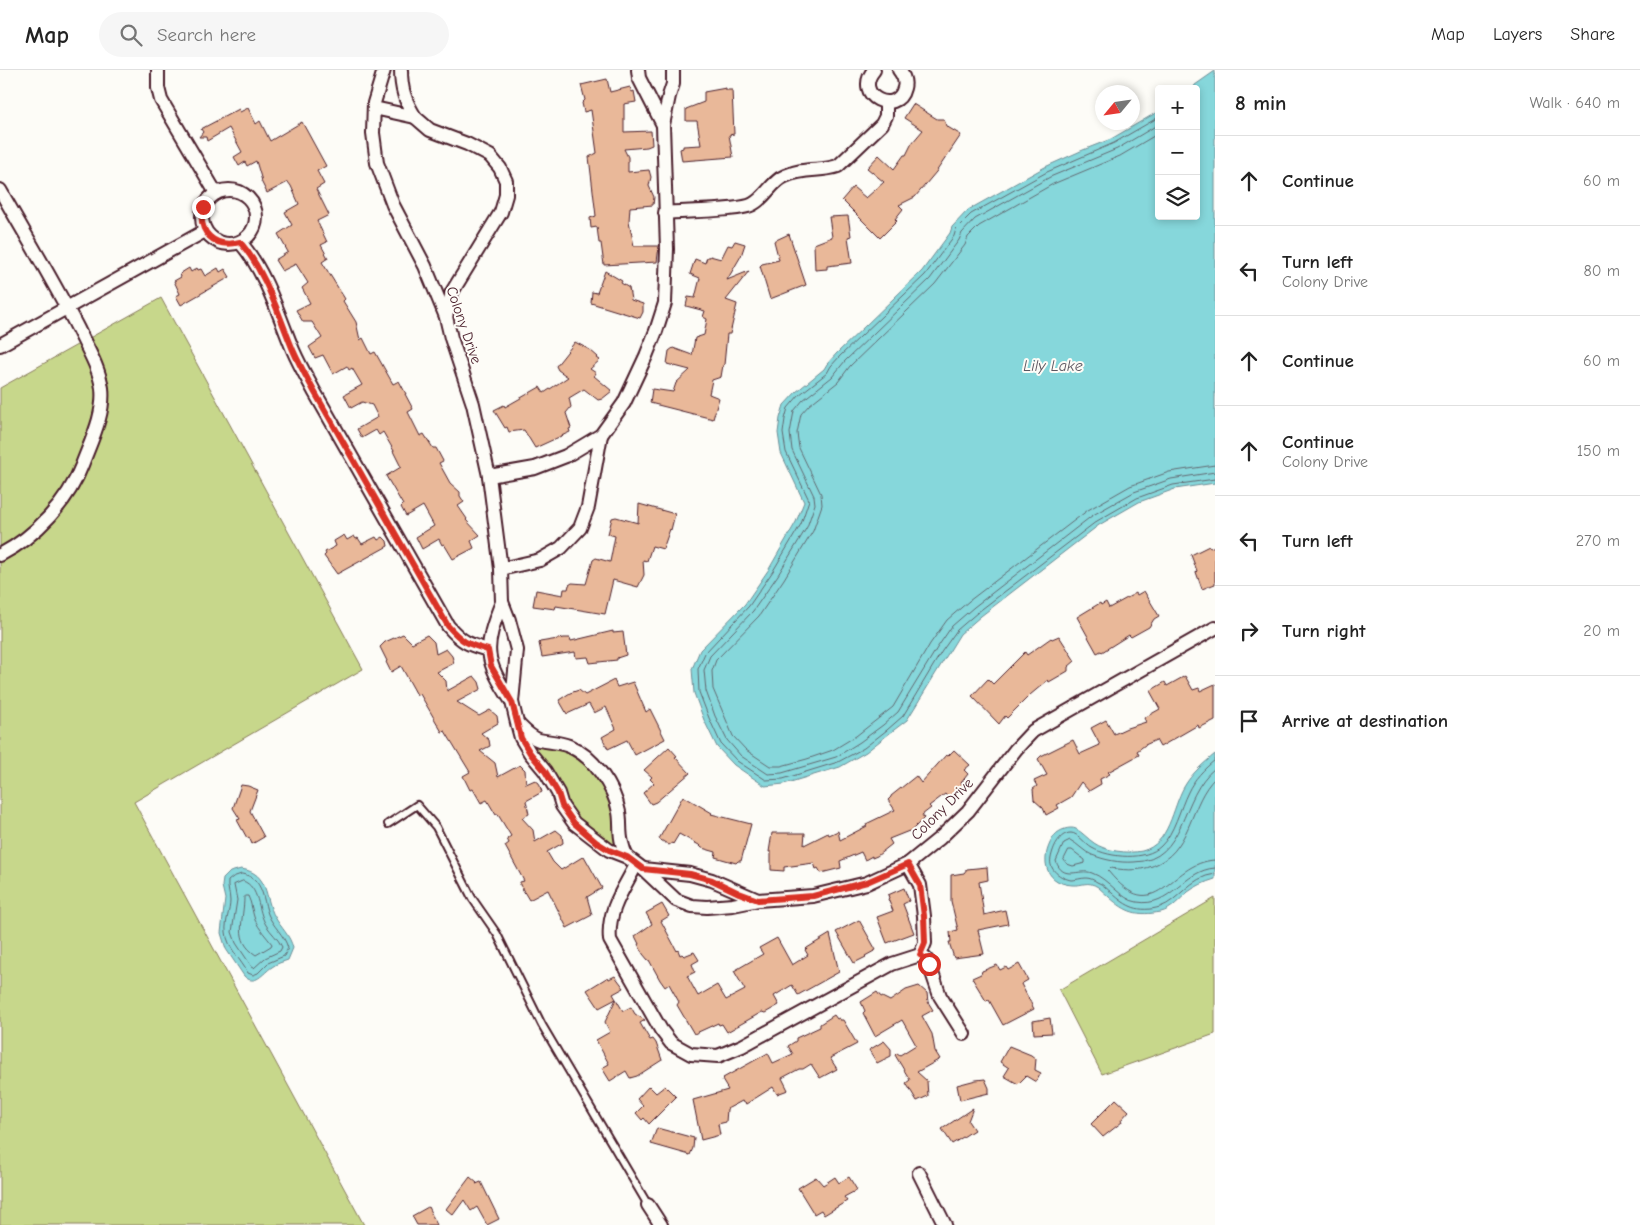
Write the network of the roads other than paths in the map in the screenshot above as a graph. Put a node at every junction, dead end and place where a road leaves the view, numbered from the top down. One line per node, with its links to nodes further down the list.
1 (158, 70): 13 (street)
2 (384, 70): 9 (street, Colony Drive)
3 (401, 70): 10 (street)
4 (638, 70): 11 (street)
5 (673, 70): 11 (street)
6 (874, 70): 8 (street)
7 (899, 70): 8 (street)
8 (886, 102): 14 (street)
9 (374, 108): 10 (street); 18 (street, Colony Drive)
10 (415, 117): 18 (street)
11 (663, 125): 14 (street)
12 (0, 190): 17 (street)
13 (216, 193): 15 (street); 16 (street)
14 (664, 212): 20 (street)
15 (205, 231): 16 (street); 17 (street)
16 (240, 242): 26 (street)
17 (67, 308): 19 (street); 22 (street)
18 (446, 317): 21 (street, Colony Drive)
19 (0, 345)
20 (601, 435): 21 (street); 23 (street)
21 (489, 476): 23 (street, Colony Drive)
22 (0, 555)
23 (500, 569): 24 (street, Colony Drive)
24 (502, 602): 26 (street, Colony Drive); 27 (street, Colony Drive)
25 (1215, 628): 31 (street, Colony Drive)
26 (488, 650): 27 (street, Colony Drive)
27 (512, 702): 28 (street, Colony Drive)
28 (517, 723): 30 (street, Colony Drive); 30 (street)
29 (388, 824): 36 (lane)
30 (635, 864): 32 (street); 32 (street, Colony Drive); 33 (street)
31 (908, 864): 32 (street, Colony Drive); 33 (street)
32 (758, 900)
33 (920, 955): 34 (street)
34 (964, 1034)
35 (919, 1173): 38 (street)
36 (648, 1205): 37 (street)
37 (661, 1225)
38 (945, 1225)

